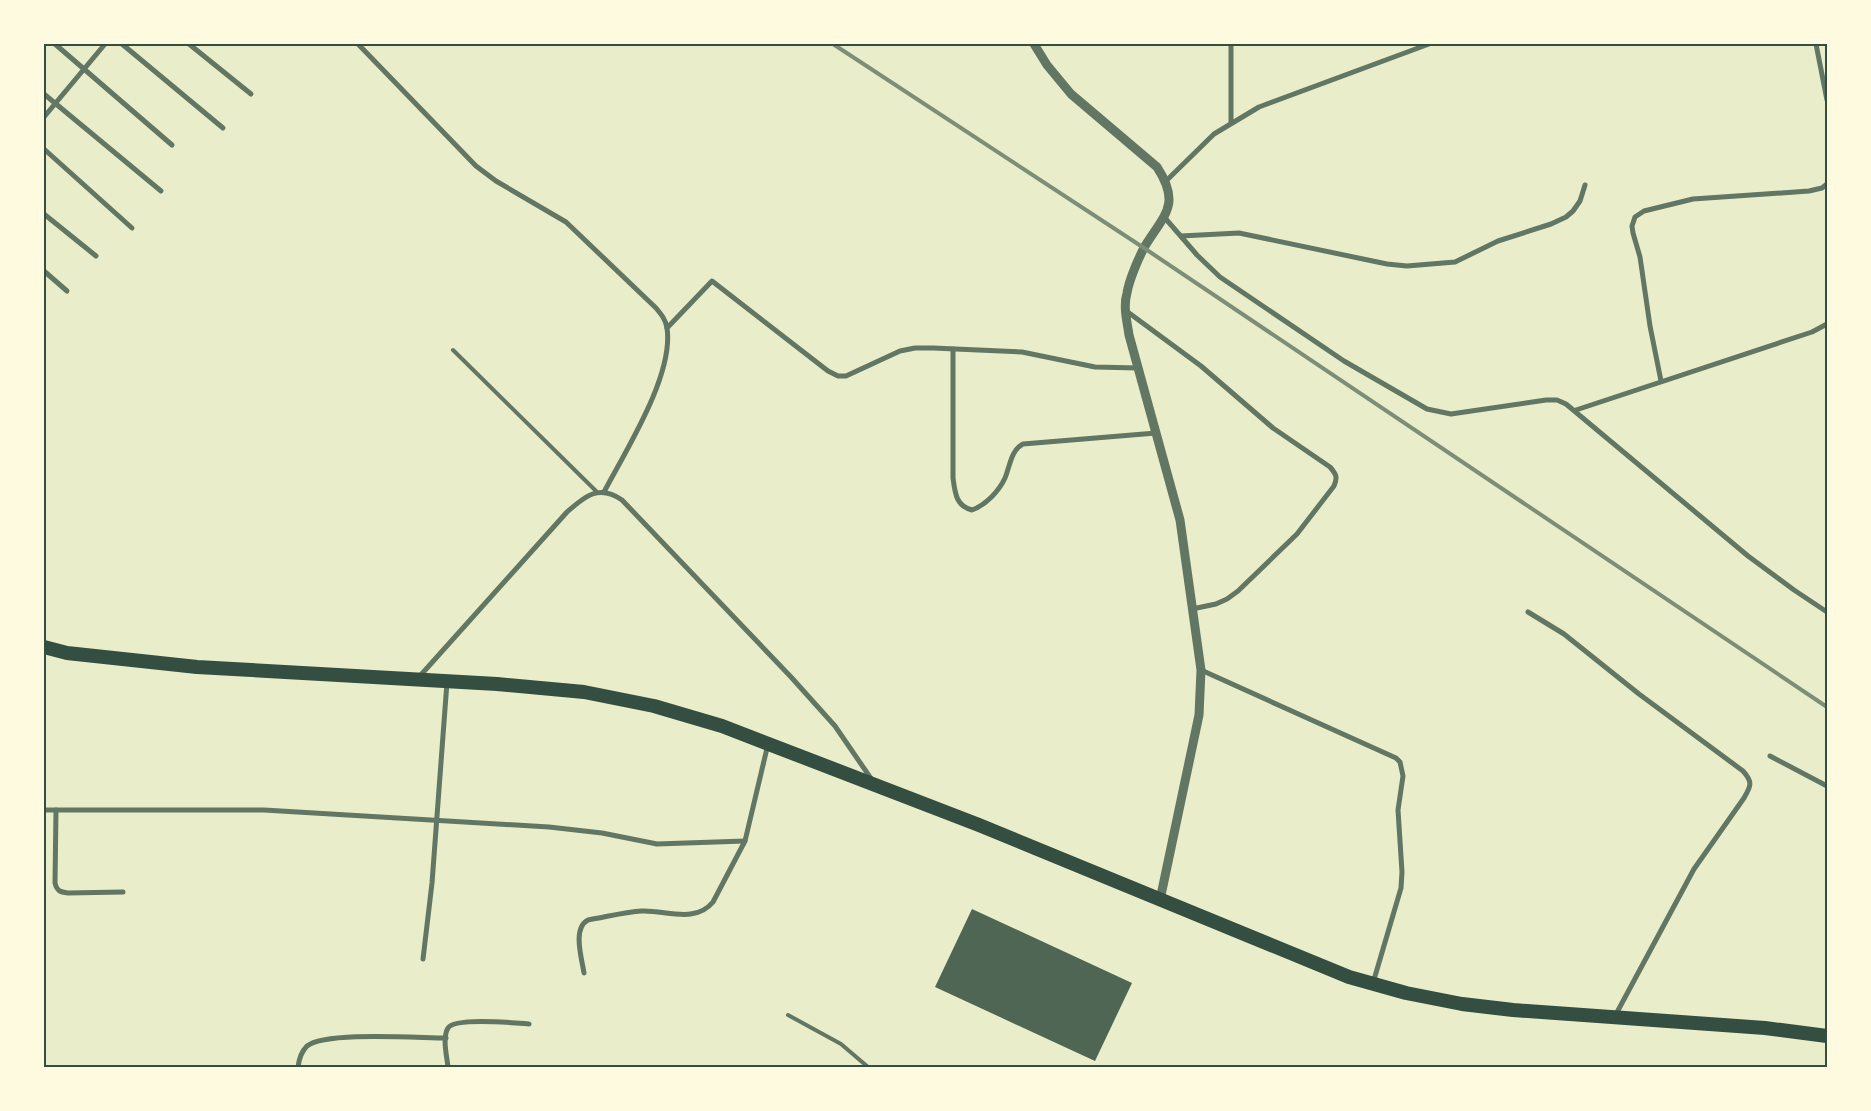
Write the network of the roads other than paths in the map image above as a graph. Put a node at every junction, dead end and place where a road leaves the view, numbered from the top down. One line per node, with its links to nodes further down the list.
1 (55, 44): 10 (street)
2 (106, 44): 10 (street)
3 (122, 44): 17 (street)
4 (189, 44): 12 (street)
5 (358, 44): 33 (street)
6 (1034, 44): 20 (street)
7 (1231, 44): 16 (street)
8 (1429, 44): 16 (street)
9 (1816, 44): 13 (street)
10 (84, 69): 14 (street); 18 (street)
11 (44, 94): 14 (street)
12 (251, 94)
13 (1827, 100)
14 (55, 104): 15 (street); 23 (street)
15 (44, 117)
16 (1231, 122): 20 (street)
17 (223, 128)
18 (172, 145)
19 (44, 150): 26 (street)
20 (1166, 181): 25 (street)
21 (1827, 184): 37 (street)
22 (1585, 185): 27 (street)
23 (161, 191)
24 (44, 214): 28 (street)
25 (1165, 218): 27 (street); 31 (street)
26 (132, 228)
27 (1181, 236): 38 (street)
28 (96, 256)
29 (44, 271): 30 (street)
30 (67, 291)
31 (1125, 310): 36 (street); 42 (street)
32 (1827, 324): 37 (street)
33 (667, 328): 34 (street); 41 (street)
34 (953, 349): 36 (street); 39 (street)
35 (453, 350): 40 (lane)
36 (1138, 368): 39 (street)
37 (1661, 381): 38 (street)
38 (1576, 410): 44 (street)
39 (1156, 433): 42 (street)
40 (597, 492): 41 (street); 47 (street)
41 (604, 492): 51 (street)
42 (1192, 608): 46 (street)
43 (1528, 612): 63 (street)
44 (1827, 612)
45 (44, 647): 47 (highway)
46 (1201, 670): 58 (street); 61 (street)
47 (417, 680): 48 (highway)
48 (447, 681): 49 (highway); 55 (street)
49 (768, 744): 51 (highway); 56 (street)
50 (1770, 756): 52 (street)
51 (876, 786): 58 (highway)
52 (1827, 786)
53 (44, 810): 54 (street)
54 (56, 810): 55 (street); 57 (street)
55 (436, 821): 56 (street); 59 (street)
56 (745, 841): 60 (street)
57 (123, 892)
58 (1160, 900): 61 (highway)
59 (423, 958)
60 (584, 973)
61 (1373, 984): 63 (highway)
62 (788, 1015): 69 (lane)
63 (1615, 1016): 65 (highway)
64 (529, 1024): 66 (street)
65 (1827, 1036)
66 (446, 1038): 67 (street); 68 (street)
67 (298, 1067)
68 (448, 1067)
69 (868, 1067)

